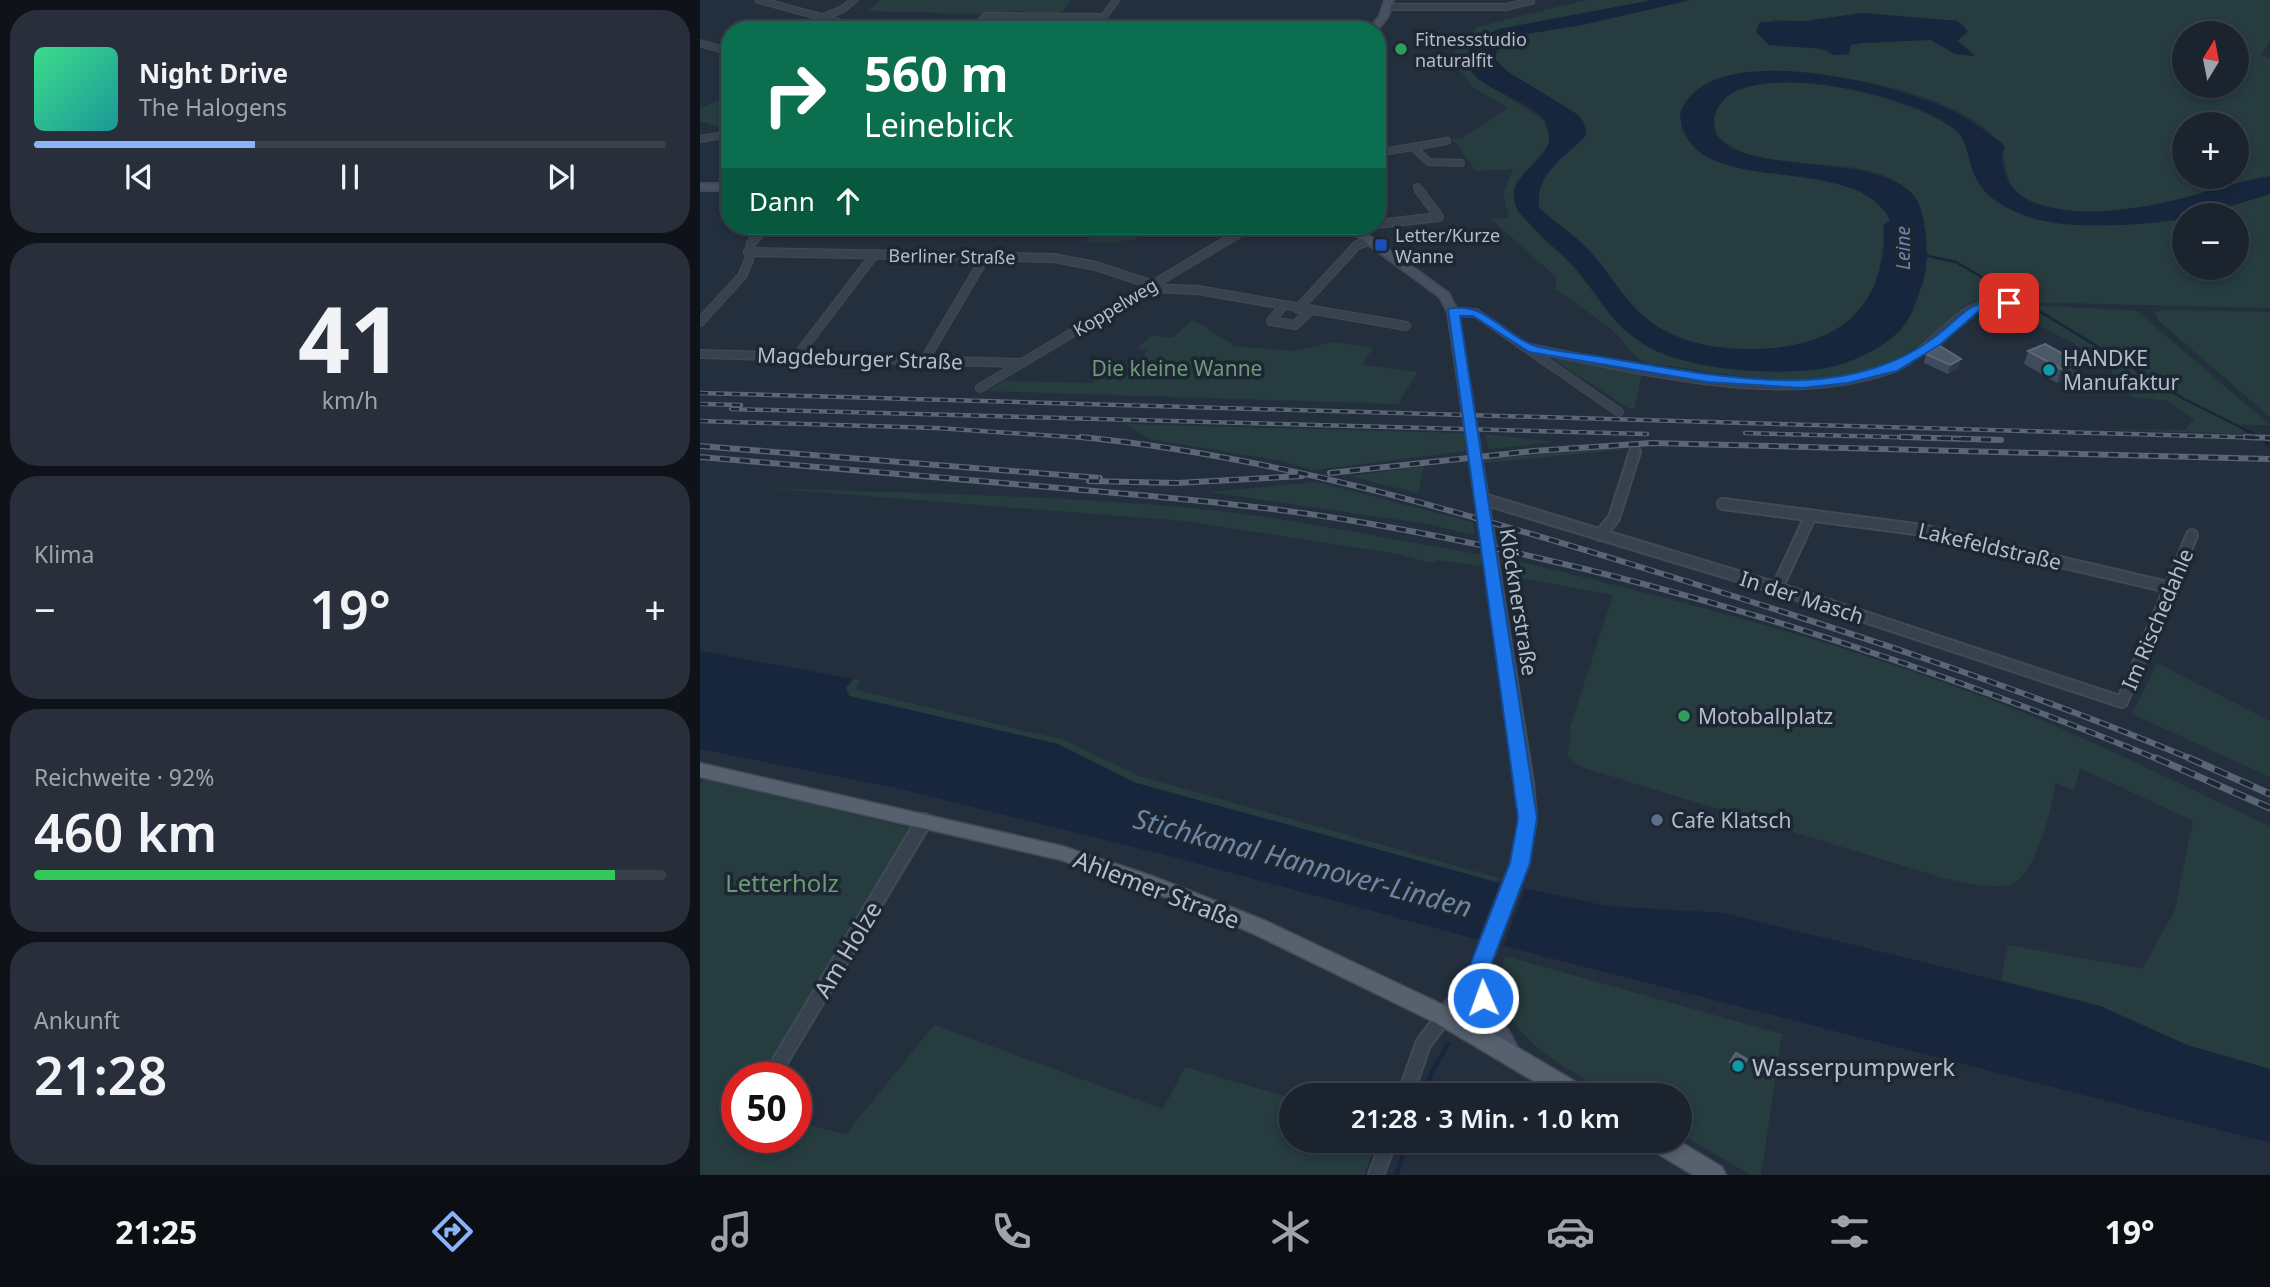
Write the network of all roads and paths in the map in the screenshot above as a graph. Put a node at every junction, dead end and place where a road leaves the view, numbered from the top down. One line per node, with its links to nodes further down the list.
1 (759, 0): 6 (street)
2 (853, 0): 6 (street)
3 (1116, 0): 7 (street)
4 (1531, 1): 5 (street)
5 (1388, 4): 11 (main road)
6 (823, 17): 8 (street)
7 (1103, 17): 9 (street); 10 (street)
8 (837, 21)
9 (981, 21)
10 (1100, 21)
11 (1378, 21)
12 (700, 43): 13 (street)
13 (721, 49)
14 (721, 136): 15 (street)
15 (700, 139)
16 (1447, 141): 17 (street)
17 (1414, 148): 18 (street); 19 (street)
18 (1386, 152)
19 (1461, 163)
20 (700, 187): 21 (main road)
21 (721, 187)
22 (1417, 187): 23 (street)
23 (1386, 223)
24 (759, 235): 28 (street)
25 (1236, 235): 31 (street, Koppelweg)
26 (1362, 235): 27 (main road)
27 (1369, 241): 34 (street); 36 (main road)
28 (748, 252): 29 (street, Berliner Straße); 37 (street)
29 (875, 254): 30 (street, Berliner Straße); 41 (street)
30 (986, 256): 31 (street, Berliner Straße); 42 (street)
31 (1150, 286): 33 (street, Berliner Straße); 43 (street, Koppelweg)
32 (2009, 303): 39 (street)
33 (1283, 306): 34 (street, Berliner Straße); 35 (street)
34 (1298, 309): 35 (street, Berliner Straße)
35 (1310, 311): 38 (street, Berliner Straße)
36 (1453, 312): 39 (street); 47 (main road, Klöcknerstraße)
37 (700, 322)
38 (1406, 326)
39 (1529, 348): 45 (street)
40 (700, 354): 41 (street, Magdeburger Straße)
41 (797, 356): 42 (street, Magdeburger Straße)
42 (925, 359): 43 (street, Magdeburger Straße)
43 (1021, 363): 44 (street, Koppelweg)
44 (979, 388)
45 (1619, 412)
46 (1635, 452): 50 (street)
47 (1480, 498): 50 (street, In der Masch); 57 (main road, Klöcknerstraße)
48 (1723, 504): 49 (street, Lakefeldstraße)
49 (1811, 515): 52 (street, Lakefeldstraße); 53 (street)
50 (1600, 535): 53 (street, In der Masch)
51 (2192, 535): 52 (street, Im Rischedahle)
52 (2168, 587): 54 (street, Im Rischedahle)
53 (1777, 589): 54 (street, In der Masch)
54 (2122, 702)
55 (700, 770): 56 (main road, Ahlemer Straße)
56 (924, 821): 58 (main road, Ahlemer Straße); 60 (street, Am Holze)
57 (1478, 973): 58 (main road, Klöcknerstraße); 59 (main road)
58 (1444, 1016): 59 (main road, Ahlemer Straße); 61 (street)
59 (1511, 1055): 62 (main road, Ahlemer Straße)
60 (780, 1062)
61 (1410, 1083)
62 (1558, 1083)
63 (1384, 1153): 65 (street)
64 (1678, 1153): 66 (main road)
65 (1376, 1175)
66 (1714, 1175)

